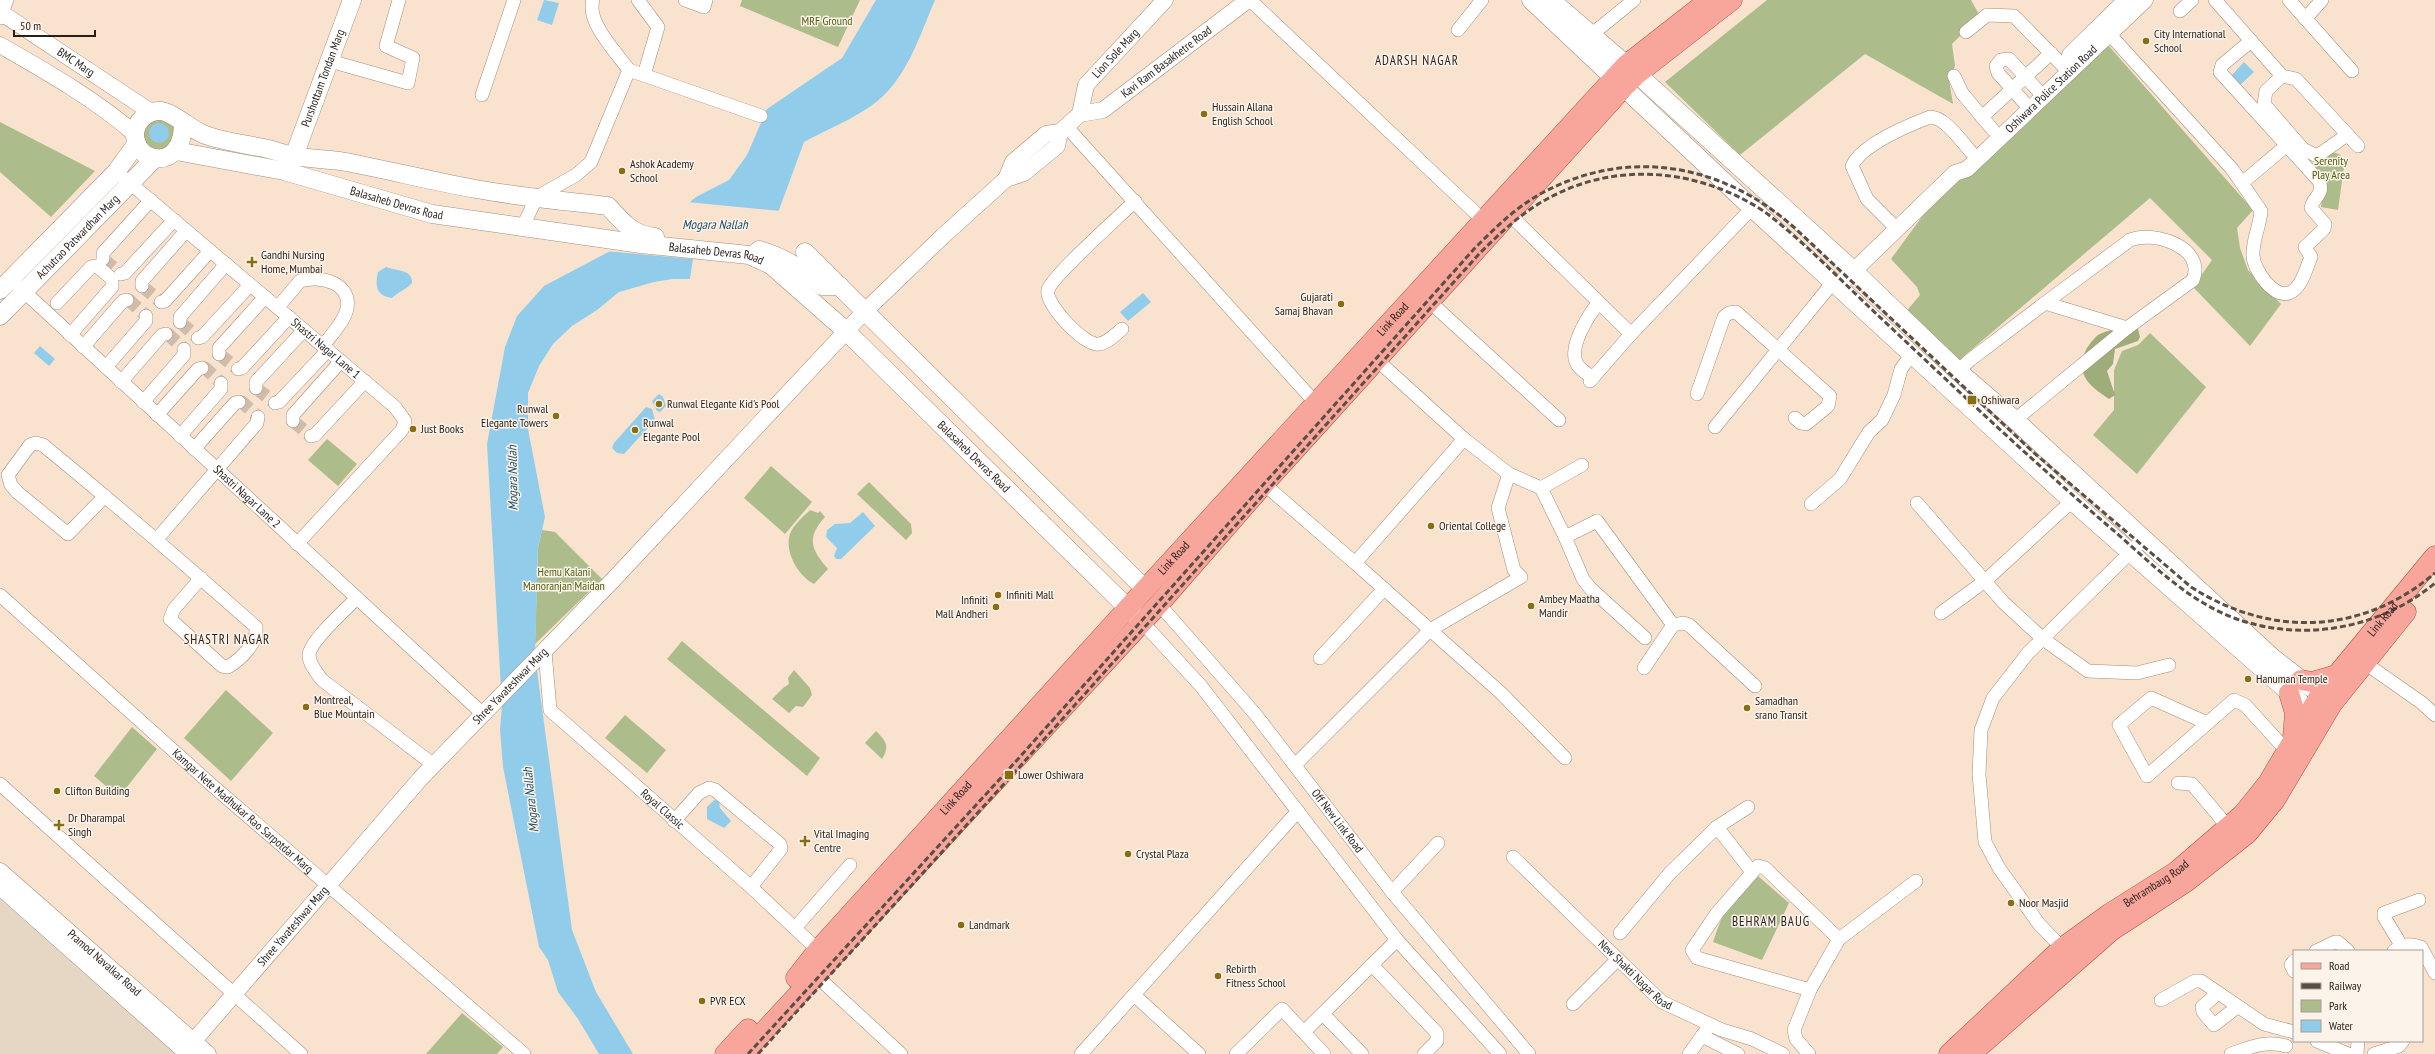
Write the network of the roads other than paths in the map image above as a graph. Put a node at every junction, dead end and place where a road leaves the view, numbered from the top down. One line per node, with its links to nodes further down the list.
1 (340, 0): 43 (main road, Purshottam Tondan Marg)
2 (352, 0): 32 (main road, Purshottam Tondan Marg)
3 (399, 0): 32 (street)
4 (514, 0): 41 (street)
5 (593, 0): 34 (street)
6 (638, 0): 36 (street)
7 (685, 0): 21 (street)
8 (1165, 0): 45 (street, Lion Sole Marg)
9 (1249, 0): 45 (street, Kavi Ram Basakhetre Road); 69 (street)
10 (1482, 0): 27 (street)
11 (1531, 0): 37 (main road)
12 (1551, 0): 29 (main road)
13 (1634, 0): 29 (street)
14 (1732, 0): 37 (main road)
15 (2126, 0): 26 (street, Oshiwara Police Station Road)
16 (2145, 0): 26 (street, Oshiwara Police Station Road)
17 (2192, 0): 24 (street)
18 (2215, 0): 30 (street)
19 (2289, 0): 25 (street)
20 (2322, 0): 25 (street)
21 (705, 3)
22 (1697, 4): 37 (main road)
23 (2, 11): 44 (street, BMC Marg)
24 (2180, 11)
25 (2305, 19): 35 (street)
26 (2105, 29): 33 (street, Oshiwara Police Station Road); 61 (street)
27 (1458, 30)
28 (1966, 32): 33 (street)
29 (1591, 35): 37 (main road)
30 (2251, 41): 39 (street); 53 (street)
31 (0, 45): 52 (street, BMC Marg)
32 (330, 61): 43 (main road, Purshottam Tondan Marg)
33 (2060, 63): 40 (street, Oshiwara Police Station Road)
34 (629, 70): 36 (street); 63 (street)
35 (2352, 71)
36 (644, 75): 46 (street)
37 (1625, 76): 66 (main road, Link Road); 67 (main road); 79 (main road)
38 (1954, 76): 47 (street)
39 (2282, 76): 51 (street); 53 (street)
40 (2035, 87): 42 (street, Oshiwara Police Station Road); 42 (street)
41 (482, 96)
42 (2022, 100): 47 (street); 50 (street, Oshiwara Police Station Road); 60 (street, Oshiwara Police Station Road)
43 (307, 106): 58 (main road, Purshottam Tondan Marg)
44 (151, 112): 48 (main road); 52 (main road)
45 (1080, 114): 49 (street)
46 (761, 116)
47 (1982, 117): 50 (street)
48 (183, 124): 55 (main road); 58 (main road, Balasaheb Devras Road)
49 (1063, 129): 65 (street); 95 (street, Shree Yavateshwar Marg)
50 (1993, 130): 56 (street, Oshiwara Police Station Road)
51 (2347, 135): 53 (street); 54 (street)
52 (136, 139): 57 (main road); 59 (main road, Achutrao Patwardhan Marg)
53 (2290, 142): 61 (street); 61 (street)
54 (2358, 146)
55 (176, 151): 57 (main road); 58 (main road, Balasaheb Devras Road)
56 (1971, 152): 60 (street, Oshiwara Police Station Road); 71 (street)
57 (155, 158): 62 (main road, Achutrao Patwardhan Marg)
58 (287, 160): 63 (main road, Balasaheb Devras Road); 70 (main road, Balasaheb Devras Road)
59 (116, 172): 62 (street, Shastri Nagar Lane 1); 82 (main road, Achutrao Patwardhan Marg)
60 (1955, 173): 71 (street, Oshiwara Police Station Road)
61 (2242, 183)
62 (131, 184): 64 (street, Shastri Nagar Lane 1); 86 (main road, Achutrao Patwardhan Marg)
63 (537, 197): 70 (street); 73 (main road, Balasaheb Devras Road)
64 (151, 200): 68 (street, Shastri Nagar Lane 1); 77 (street)
65 (1136, 202): 102 (street); 128 (street)
66 (1512, 203): 69 (main road, Link Road); 90 (main road, Link Road); 106 (street)
67 (1752, 208): 81 (main road); 106 (street)
68 (174, 220): 72 (street, Shastri Nagar Lane 1); 80 (street)
69 (1482, 220): 128 (main road, Link Road)
70 (523, 226): 73 (main road, Balasaheb Devras Road)
71 (1897, 229): 79 (street, Oshiwara Police Station Road)
72 (186, 231): 75 (street, Shastri Nagar Lane 1); 84 (street)
73 (643, 240): 74 (main road, Balasaheb Devras Road)
74 (743, 249): 85 (main road); 103 (main road, Balasaheb Devras Road)
75 (210, 251): 78 (street, Shastri Nagar Lane 1); 89 (street)
76 (805, 252): 85 (main road)
77 (103, 259)
78 (226, 264): 83 (street, Shastri Nagar Lane 1); 99 (street)
79 (1854, 271): 81 (street, Oshiwara Police Station Road); 119 (main road)
80 (122, 274)
81 (1837, 283): 111 (street); 113 (main road)
82 (5, 284): 86 (street, Shastri Nagar Lane 2)
83 (250, 285): 87 (street, Shastri Nagar Lane 1); 107 (street)
84 (142, 286)
85 (840, 286): 95 (main road)
86 (24, 292): 96 (main road, Achutrao Patwardhan Marg); 104 (street, Shastri Nagar Lane 2)
87 (265, 297): 94 (street, Shastri Nagar Lane 1); 112 (street)
88 (127, 300): 108 (street)
89 (161, 302)
90 (1430, 302): 114 (main road, Link Road); 132 (street)
91 (57, 303): 104 (street)
92 (2045, 303): 100 (street); 100 (street); 119 (street)
93 (1596, 306): 106 (street)
94 (278, 308): 98 (street, Shastri Nagar Lane 1); 109 (street)
95 (865, 311): 103 (street, Shree Yavateshwar Marg); 159 (main road)
96 (0, 316)
97 (146, 316): 116 (street)
98 (289, 317): 101 (street, Shastri Nagar Lane 1); 118 (street)
99 (180, 322)
100 (2127, 328): 133 (street)
101 (304, 330): 109 (street, Shastri Nagar Lane 1); 123 (street)
102 (1122, 330)
103 (846, 331): 164 (main road, Balasaheb Devras Road); 171 (street, Shree Yavateshwar Marg)
104 (70, 334): 108 (street, Shastri Nagar Lane 2)
105 (166, 334): 121 (street)
106 (1631, 334)
107 (198, 338)
108 (83, 346): 116 (street, Shastri Nagar Lane 2)
109 (325, 348): 115 (street, Shastri Nagar Lane 1); 127 (street)
110 (184, 350): 125 (street)
111 (1778, 350): 124 (street); 131 (street); 135 (street)
112 (219, 354)
113 (1912, 354): 146 (main road); 148 (street)
114 (1377, 360): 128 (main road, Link Road); 138 (street)
115 (341, 361): 120 (street, Shastri Nagar Lane 1); 134 (street)
116 (106, 368): 121 (street, Shastri Nagar Lane 2)
117 (202, 368): 129 (street)
118 (238, 369)
119 (1958, 372): 133 (main road)
120 (365, 381): 137 (street); 152 (street, Shastri Nagar Lane 1)
121 (121, 382): 125 (street, Shastri Nagar Lane 2)
122 (221, 383): 136 (street)
123 (256, 388)
124 (1697, 394)
125 (143, 402): 129 (street, Shastri Nagar Lane 2)
126 (239, 402): 139 (street)
127 (275, 403)
128 (1321, 409): 143 (main road, Link Road); 159 (main road, Link Road)
129 (157, 415): 136 (street, Shastri Nagar Lane 2)
130 (258, 417): 141 (street)
131 (1795, 418)
132 (1559, 420)
133 (2015, 420): 151 (main road)
134 (292, 421)
135 (1715, 427)
136 (180, 436): 139 (street, Shastri Nagar Lane 2)
137 (311, 436)
138 (1464, 440): 142 (street); 155 (street)
139 (194, 449): 141 (street, Shastri Nagar Lane 2)
140 (1582, 465): 144 (street)
141 (216, 469): 150 (street); 152 (street, Shastri Nagar Lane 2)
142 (1509, 474): 144 (street); 168 (street)
143 (1264, 484): 155 (street); 163 (main road, Link Road)
144 (1540, 488): 149 (street)
145 (105, 496): 145 (street); 150 (street)
146 (2072, 501): 153 (main road); 158 (street)
147 (1917, 503): 158 (street)
148 (1811, 504)
149 (1565, 536): 167 (street); 169 (street)
150 (157, 539): 157 (street)
151 (2144, 539): 153 (street); 177 (main road)
152 (297, 544): 162 (street, Shastri Nagar Lane 2)
153 (2129, 552): 170 (street); 177 (main road)
154 (2435, 556): 178 (main road, Link Road)
155 (1355, 563): 160 (street)
156 (2435, 576): 173 (main road, Link Road)
157 (201, 578): 157 (street)
158 (1985, 581): 165 (street); 170 (street)
159 (1146, 589): 163 (main road, Off New Link Road); 164 (main road, Link Road)
160 (1384, 589): 168 (street); 172 (street)
161 (0, 595): 200 (street, Kamgar Nete Madhukar Rao Sarpotdar Marg)
162 (356, 599): 179 (street, Shastri Nagar Lane 2); 184 (street)
163 (1159, 604): 166 (main road, Link Road); 185 (street, Off New Link Road)
164 (1128, 608): 166 (main road, Balasaheb Devras Road); 212 (main road, Link Road)
165 (1941, 613)
166 (1142, 622): 190 (street); 219 (main road, Link Road)
167 (1673, 626): 175 (street); 176 (street)
168 (1430, 630): 183 (street); 185 (street)
169 (1645, 638)
170 (2043, 639): 174 (street); 210 (street)
171 (543, 654): 179 (street, Shree Yavateshwar Marg); 191 (street, Royal Classic)
172 (1320, 658)
173 (2365, 663): 178 (main road, Link Road); 180 (street)
174 (2169, 665)
175 (1644, 668)
176 (1755, 686)
177 (2295, 686): 178 (main road); 178 (main road); 182 (main road)
178 (2325, 698): 182 (main road, Behrambaug Road); 260 (main road, Behrambaug Road)
179 (489, 709): 184 (street, Shree Yavateshwar Marg)
180 (2435, 715)
181 (2207, 723): 181 (street); 182 (street)
182 (2290, 746): 192 (main road, Behrambaug Road)
183 (1565, 758)
184 (434, 765): 200 (street, Shree Yavateshwar Marg)
185 (1295, 765): 203 (street, Off New Link Road)
186 (2199, 780): 192 (street)
187 (2178, 783): 192 (street)
188 (0, 784): 223 (street)
189 (1748, 807): 193 (street)
190 (1298, 811): 209 (street); 224 (street)
191 (674, 820): 201 (street, Royal Classic); 201 (street)
192 (2232, 824): 210 (main road, Behrambaug Road)
193 (1717, 827): 198 (street); 206 (street)
194 (1438, 843): 203 (street)
195 (1513, 858): 217 (street, New Shakti Nagar Road)
196 (850, 865): 205 (street)
197 (0, 871): 207 (street, Pramod Navalkar Road)
198 (1752, 872): 208 (street); 221 (street)
199 (1916, 881): 208 (street)
200 (328, 887): 223 (street, Shree Yavateshwar Marg); 242 (street, Kamgar Nete Madhukar Rao Sarpotdar Marg)
201 (751, 887): 205 (street, Royal Classic)
202 (0, 888): 207 (street, Pramod Navalkar Road)
203 (1392, 892): 253 (street, Off New Link Road)
204 (2419, 900): 211 (street)
205 (795, 928): 212 (street, Royal Classic)
206 (1620, 933)
207 (65, 936): 237 (street, Pramod Navalkar Road)
208 (1839, 939): 221 (street)
209 (1397, 940): 218 (street); 252 (street)
210 (2062, 948): 259 (main road, Behrambaug Road)
211 (2398, 948): 215 (street)
212 (818, 950): 219 (main road, Link Road)
213 (2318, 950): 214 (street)
214 (2347, 950)
215 (2423, 950)
216 (2423, 951): 220 (street)
217 (1618, 959): 226 (street); 229 (street, New Shakti Nagar Road)
218 (1372, 964): 228 (street); 251 (street)
219 (811, 970): 243 (main road, Link Road); 244 (main road, Link Road); 245 (street)
220 (2435, 973)
221 (1810, 990): 258 (street)
222 (2218, 993): 225 (street); 227 (street); 227 (street)
223 (233, 994): 237 (street, Shree Yavateshwar Marg); 241 (street)
224 (1134, 995): 246 (street); 247 (street)
225 (2161, 1000)
226 (1574, 1004)
227 (2237, 1007): 231 (street)
228 (1323, 1014): 230 (street); 250 (street)
229 (1710, 1025): 232 (street); 234 (street, New Shakti Nagar Road)
230 (1304, 1032): 248 (street); 249 (street)
231 (2293, 1032)
232 (1702, 1036): 254 (street); 255 (street)
233 (2293, 1036): 238 (street)
234 (1752, 1039): 256 (street); 257 (street, New Shakti Nagar Road)
235 (2322, 1042): 239 (street)
236 (2402, 1042): 262 (street)
237 (189, 1048): 240 (street, Pramod Navalkar Road)
238 (2284, 1050): 261 (street)
239 (2358, 1050)
240 (208, 1054)
241 (301, 1054)
242 (524, 1054)
243 (725, 1054)
244 (743, 1054)
245 (901, 1054)
246 (1081, 1054)
247 (1199, 1054)
248 (1236, 1054)
249 (1324, 1054)
250 (1362, 1054)
251 (1424, 1054)
252 (1500, 1054)
253 (1529, 1054)
254 (1689, 1054)
255 (1738, 1054)
256 (1741, 1054)
257 (1782, 1054)
258 (1809, 1054)
259 (1949, 1054)
260 (1971, 1054)
261 (2231, 1054)
262 (2374, 1054)

